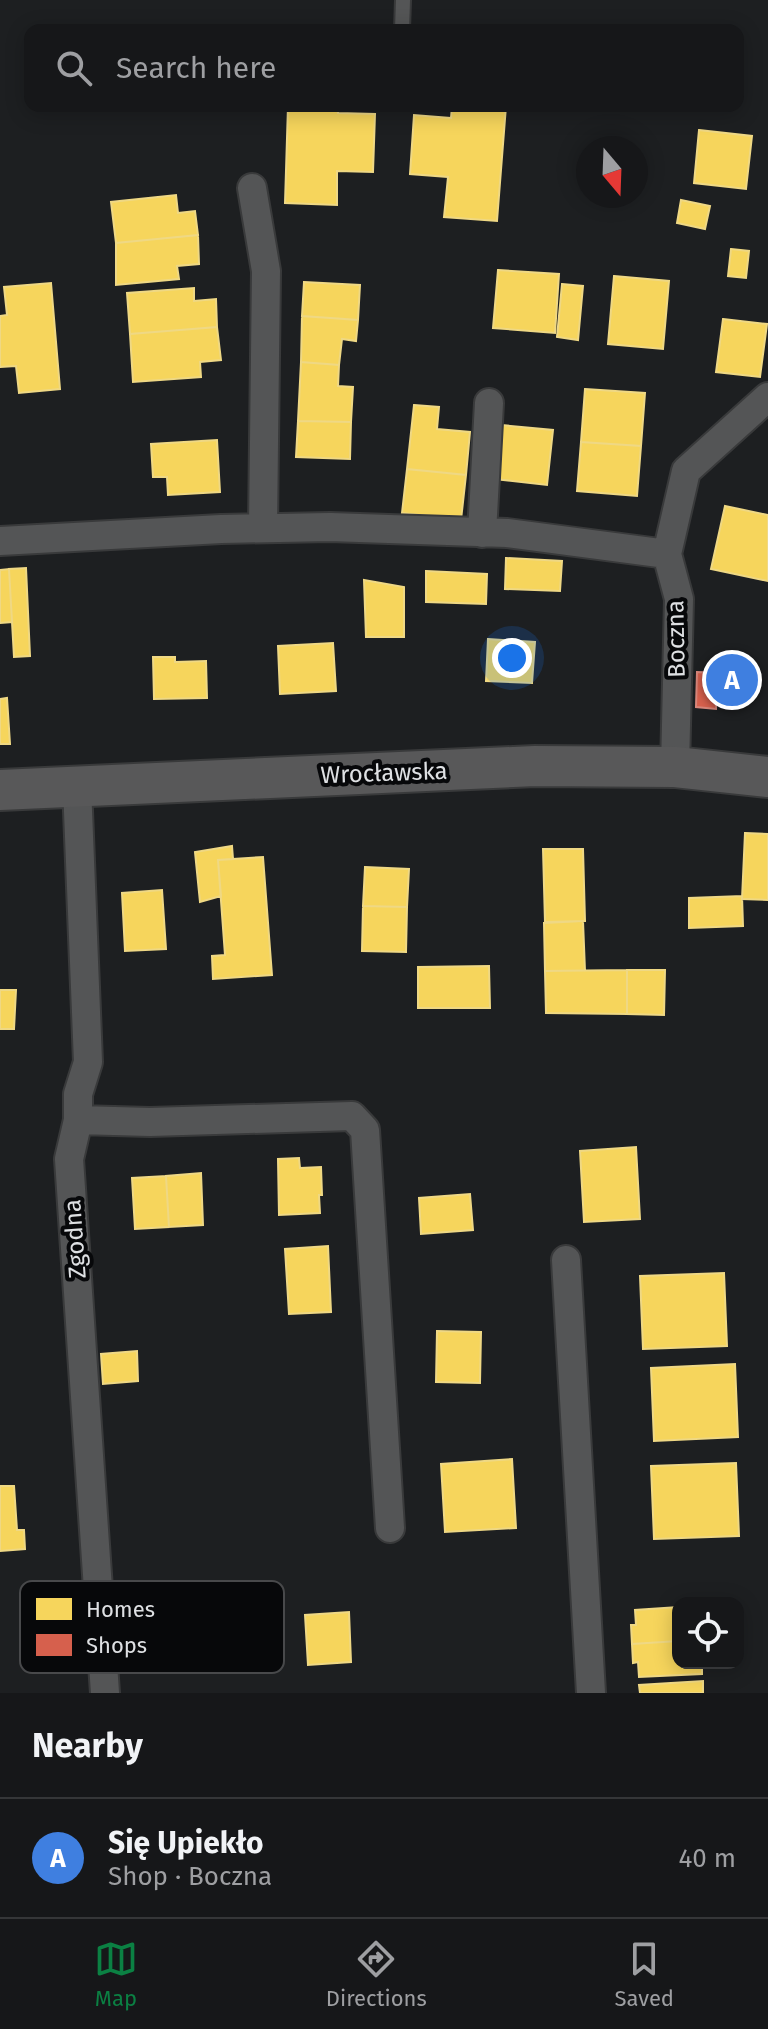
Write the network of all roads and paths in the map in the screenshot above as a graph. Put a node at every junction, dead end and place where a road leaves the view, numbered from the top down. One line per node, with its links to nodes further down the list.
1 (403, 0): 2 (lane)
2 (402, 24)
3 (252, 188): 6 (street)
4 (768, 397): 9 (street)
5 (489, 403): 7 (street)
6 (263, 528): 7 (street); 8 (street)
7 (482, 533): 9 (street)
8 (0, 541)
9 (667, 554): 10 (street, Boczna)
10 (675, 767): 11 (street, Wrocławska); 12 (street, Wrocławska)
11 (768, 777)
12 (77, 786): 13 (street, Wrocławska); 14 (street, Zgodna)
13 (0, 790)
14 (78, 1120): 16 (street); 17 (street, Zgodna)
15 (566, 1260): 20 (street)
16 (390, 1528)
17 (97, 1581)
18 (104, 1673): 19 (street, Zgodna)
19 (105, 1693)
20 (591, 1693)

